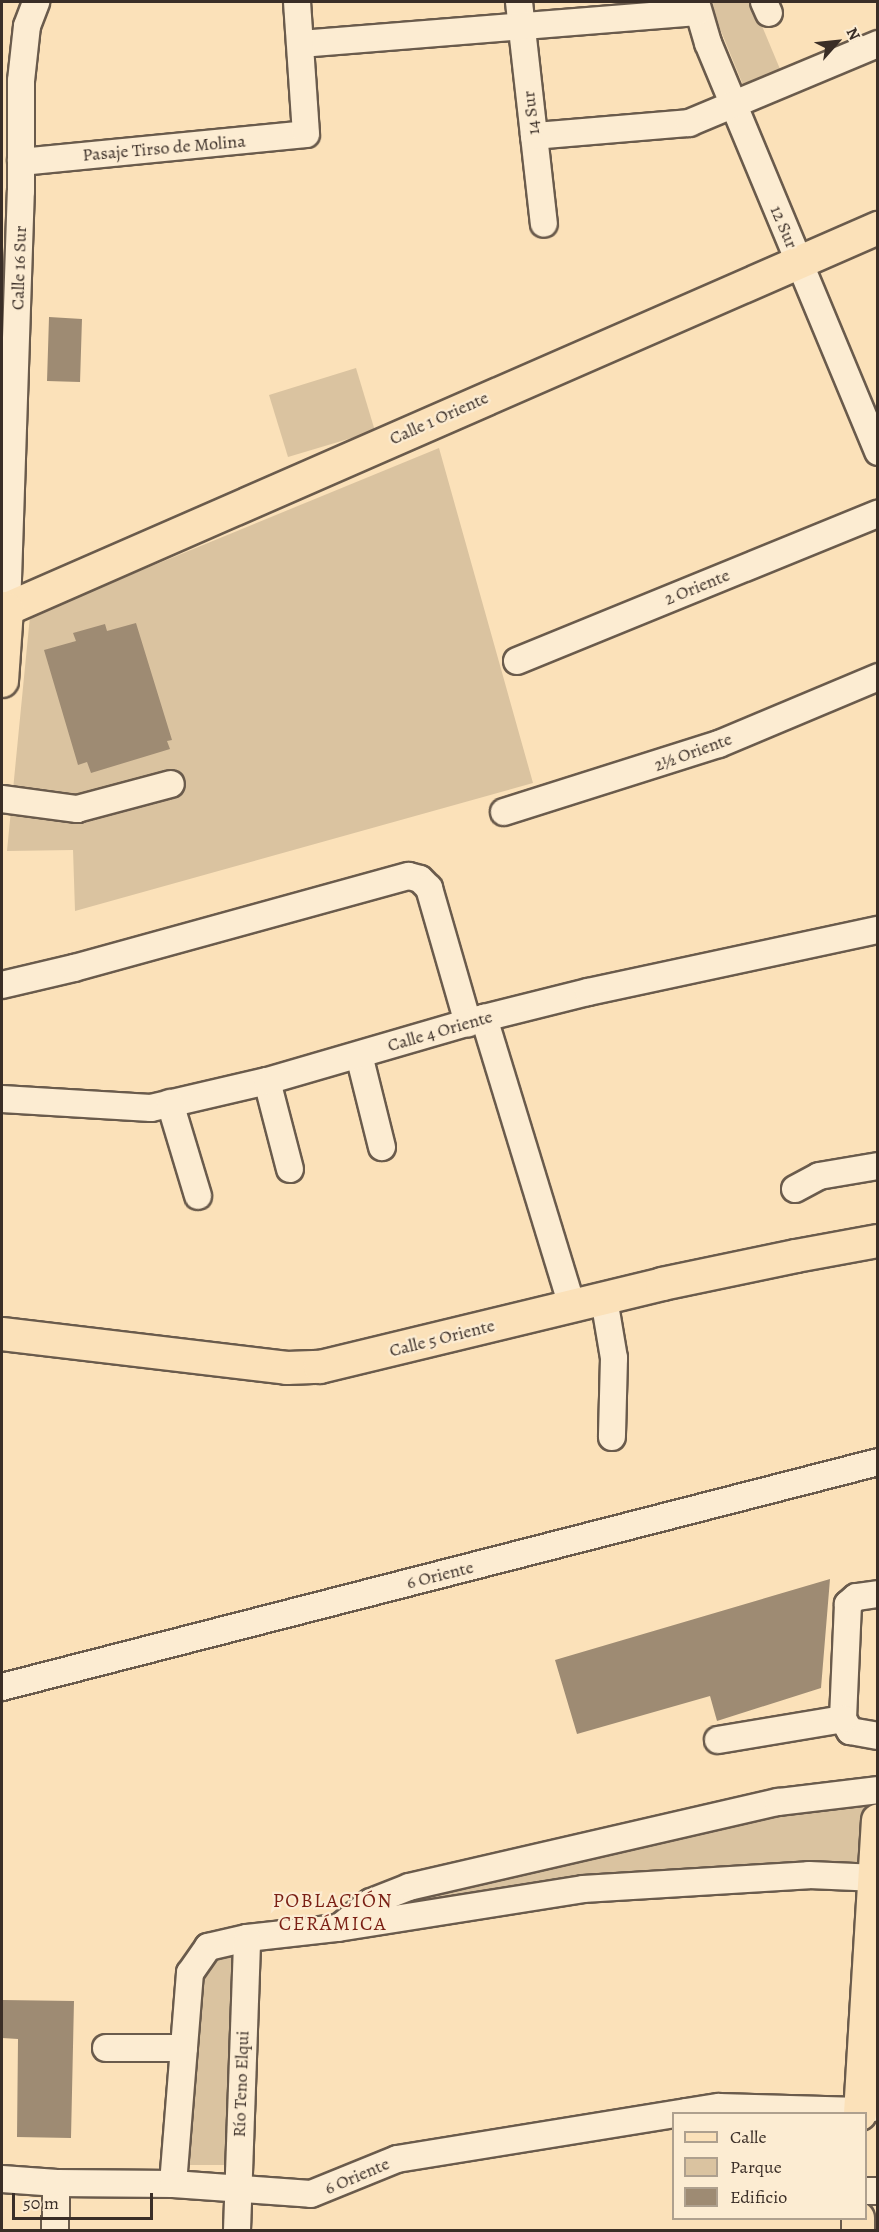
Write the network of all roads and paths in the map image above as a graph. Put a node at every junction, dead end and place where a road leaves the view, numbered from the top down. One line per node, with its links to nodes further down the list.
1 (297, 2): 5 (street)
2 (29, 4): 9 (street, Calle 16 Sur)
3 (697, 7): 4 (street); 7 (street, 12 Sur)
4 (520, 14): 5 (street); 8 (street, 14 Sur)
5 (301, 44): 9 (street, Pasaje Tirso de Molina)
6 (878, 44): 7 (street)
7 (733, 104): 8 (street); 13 (street, 12 Sur)
8 (534, 136): 11 (street, 14 Sur)
9 (21, 162): 10 (street, Calle 16 Sur)
10 (11, 189): 14 (street, Calle 16 Sur)
11 (544, 224)
12 (878, 228): 13 (main road, Calle 1 Oriente)
13 (798, 260): 15 (street, 12 Sur); 17 (main road, Calle 1 Oriente)
14 (9, 368): 17 (street, Calle 16 Sur)
15 (878, 452)
16 (878, 514): 18 (street, 2 Oriente)
17 (4, 608): 20 (main road, Calle 16 Sur)
18 (517, 661)
19 (878, 677): 23 (street, 2½ Oriente)
20 (2, 681)
21 (171, 784): 22 (street)
22 (2, 800)
23 (504, 812)
24 (878, 930): 26 (street, Calle 4 Oriente)
25 (2, 985): 26 (street)
26 (476, 1020): 27 (street, Calle 4 Oriente); 38 (street)
27 (358, 1054): 28 (street, Calle 4 Oriente); 31 (street)
28 (267, 1081): 30 (street, Calle 4 Oriente); 33 (street)
29 (2, 1099): 30 (street, Calle 4 Oriente)
30 (170, 1103): 35 (street)
31 (382, 1147)
32 (878, 1166): 34 (street)
33 (290, 1169)
34 (795, 1189)
35 (198, 1196)
36 (878, 1241): 37 (main road, Calle 5 Oriente)
37 (604, 1299): 38 (main road, Calle 5 Oriente); 40 (street)
38 (572, 1306): 39 (main road, Calle 5 Oriente)
39 (2, 1334)
40 (612, 1437)
41 (878, 1462): 43 (street, 6 Oriente)
42 (878, 1594): 44 (street)
43 (2, 1687)
44 (843, 1719): 45 (street); 46 (street)
45 (878, 1736)
46 (718, 1740)
47 (878, 1790): 50 (street)
48 (878, 1821): 49 (main road)
49 (875, 1879): 50 (street); 54 (main road)
50 (338, 1928): 51 (street)
51 (247, 1938): 53 (street); 60 (street, Río Teno Elqui)
52 (106, 2048): 53 (street)
53 (184, 2048): 59 (street)
54 (866, 2110): 55 (street, 6 Oriente)
55 (687, 2112)
56 (672, 2114): 60 (street, 6 Oriente)
57 (2, 2179): 58 (street, 6 Oriente)
58 (57, 2183): 59 (street, 6 Oriente); 61 (street)
59 (173, 2184): 60 (street, 6 Oriente)
60 (237, 2188): 62 (street, Río Teno Elqui)
61 (55, 2230)
62 (237, 2230)

